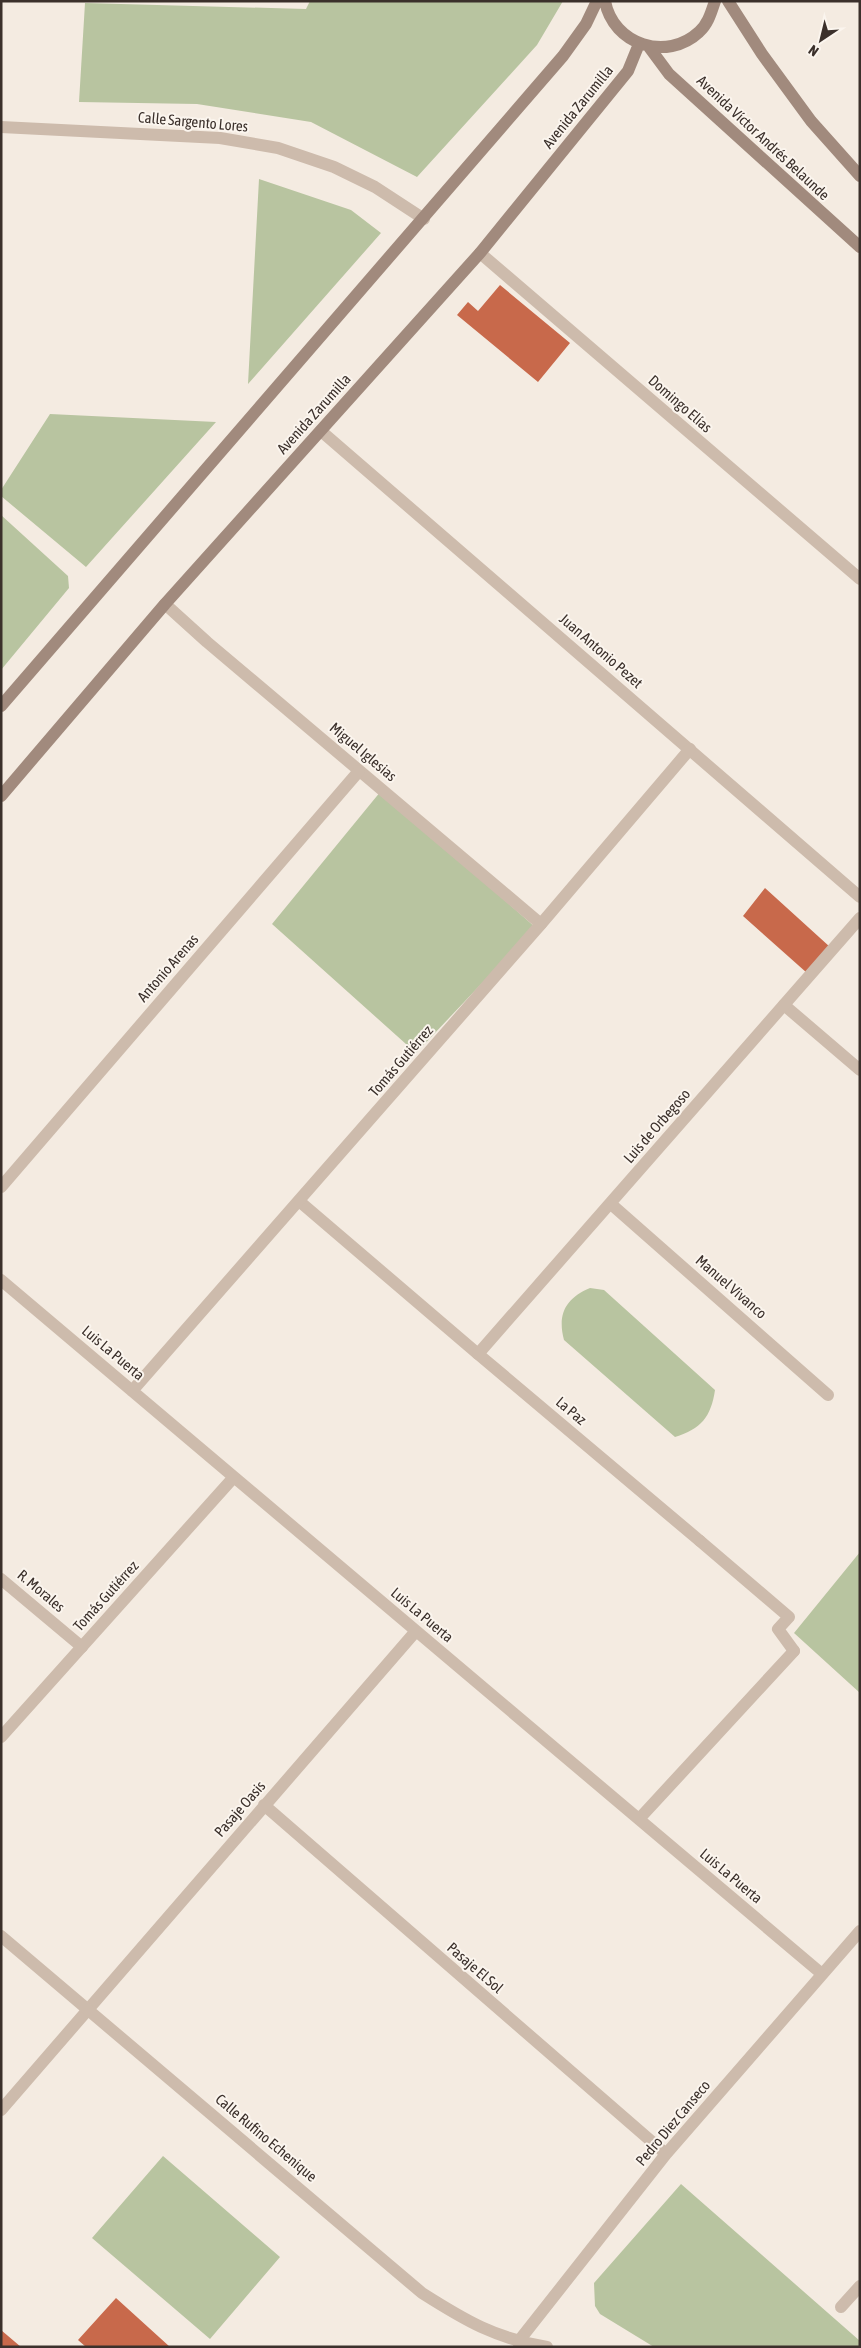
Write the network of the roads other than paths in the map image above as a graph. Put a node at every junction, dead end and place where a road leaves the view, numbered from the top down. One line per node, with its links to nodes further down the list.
1 (597, 1): 8 (main road)
2 (605, 1): 5 (main road, Avenida Víctor Andrés Belaunde)
3 (715, 1): 5 (main road)
4 (728, 1): 7 (main road)
5 (644, 46): 9 (main road, Avenida Víctor Andrés Belaunde); 10 (main road, Avenida Zarumilla)
6 (1, 126): 8 (street, Calle Sargento Lores)
7 (860, 176)
8 (424, 219): 14 (main road)
9 (860, 247)
10 (480, 253): 11 (main road, Avenida Zarumilla); 12 (street, Domingo Elías)
11 (321, 431): 13 (main road, Avenida Zarumilla); 15 (street, Juan Antonio Pezet)
12 (860, 580)
13 (165, 604): 16 (street, Miguel Iglesias); 17 (main road, Avenida Zarumilla)
14 (1, 706)
15 (690, 749): 18 (street, Juan Antonio Pezet); 20 (street, Tomás Gutiérrez)
16 (359, 771): 20 (street, Miguel Iglesias); 23 (street, Antonio Arenas)
17 (1, 796)
18 (860, 896)
19 (860, 918): 21 (street, Luis de Orbegoso)
20 (541, 924): 24 (street, Tomás Gutiérrez)
21 (784, 1005): 22 (street); 25 (street, Luis de Orbegoso)
22 (860, 1070)
23 (1, 1187)
24 (300, 1201): 27 (street, La Paz); 28 (street, Tomás Gutiérrez)
25 (611, 1204): 27 (street, Luis de Orbegoso); 29 (street, Manuel Vivanco)
26 (1, 1280): 28 (street, Luis La Puerta)
27 (478, 1354): 36 (street, La Paz)
28 (132, 1391): 30 (street, Luis La Puerta)
29 (828, 1395)
30 (234, 1477): 32 (street, Luis La Puerta); 33 (street, Tomás Gutiérrez)
31 (1, 1579): 33 (street, R. Morales)
32 (416, 1631): 35 (street, Pasaje Oasis); 36 (street, Luis La Puerta)
33 (82, 1647): 34 (street, Tomás Gutiérrez)
34 (1, 1737)
35 (264, 1805): 40 (street, Pasaje Oasis); 42 (street, Pasaje El Sol)
36 (639, 1819): 39 (street, Luis La Puerta)
37 (860, 1931): 39 (street, Pedro Diez Canseco)
38 (1, 1936): 40 (street, Calle Rufino Echenique)
39 (822, 1974): 42 (street, Pedro Diez Canseco)
40 (88, 2008): 41 (street, Pasaje Oasis); 45 (street, Calle Rufino Echenique)
41 (1, 2110)
42 (666, 2154): 45 (street, Pedro Diez Canseco)
43 (860, 2286): 44 (street)
44 (842, 2307)
45 (520, 2344): 46 (street, Calle Rufino Echenique)
46 (547, 2347)

